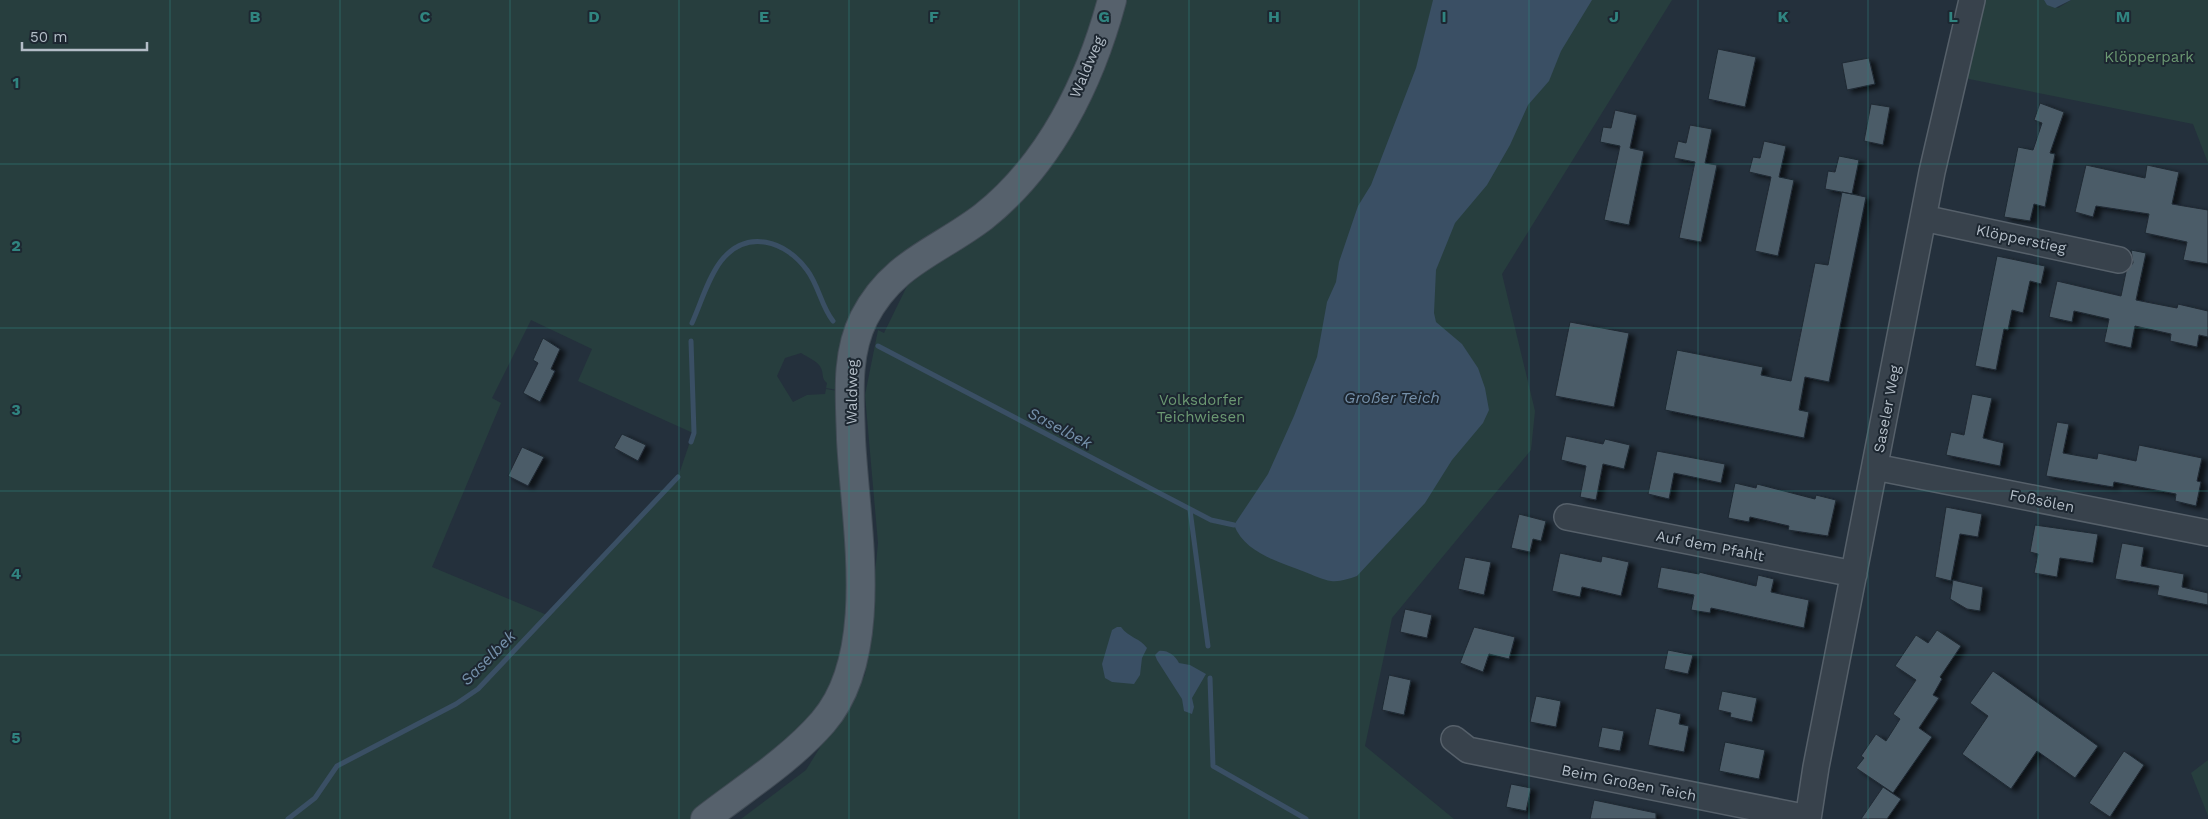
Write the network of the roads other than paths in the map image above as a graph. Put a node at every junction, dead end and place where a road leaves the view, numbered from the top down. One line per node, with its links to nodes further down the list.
1 (1112, 0): 10 (main road, Waldweg)
2 (1972, 0): 3 (street, Saseler Weg)
3 (1923, 218): 4 (street, Klöpperstieg); 5 (street, Saseler Weg)
4 (2119, 260)
5 (1875, 467): 7 (street, Foßsölen); 8 (street, Saseler Weg)
6 (1567, 518): 8 (street, Auf dem Pfahlt)
7 (2208, 533)
8 (1854, 574): 11 (street, Saseler Weg)
9 (1454, 739): 11 (street, Beim Großen Teich)
10 (705, 819)
11 (1808, 819)

